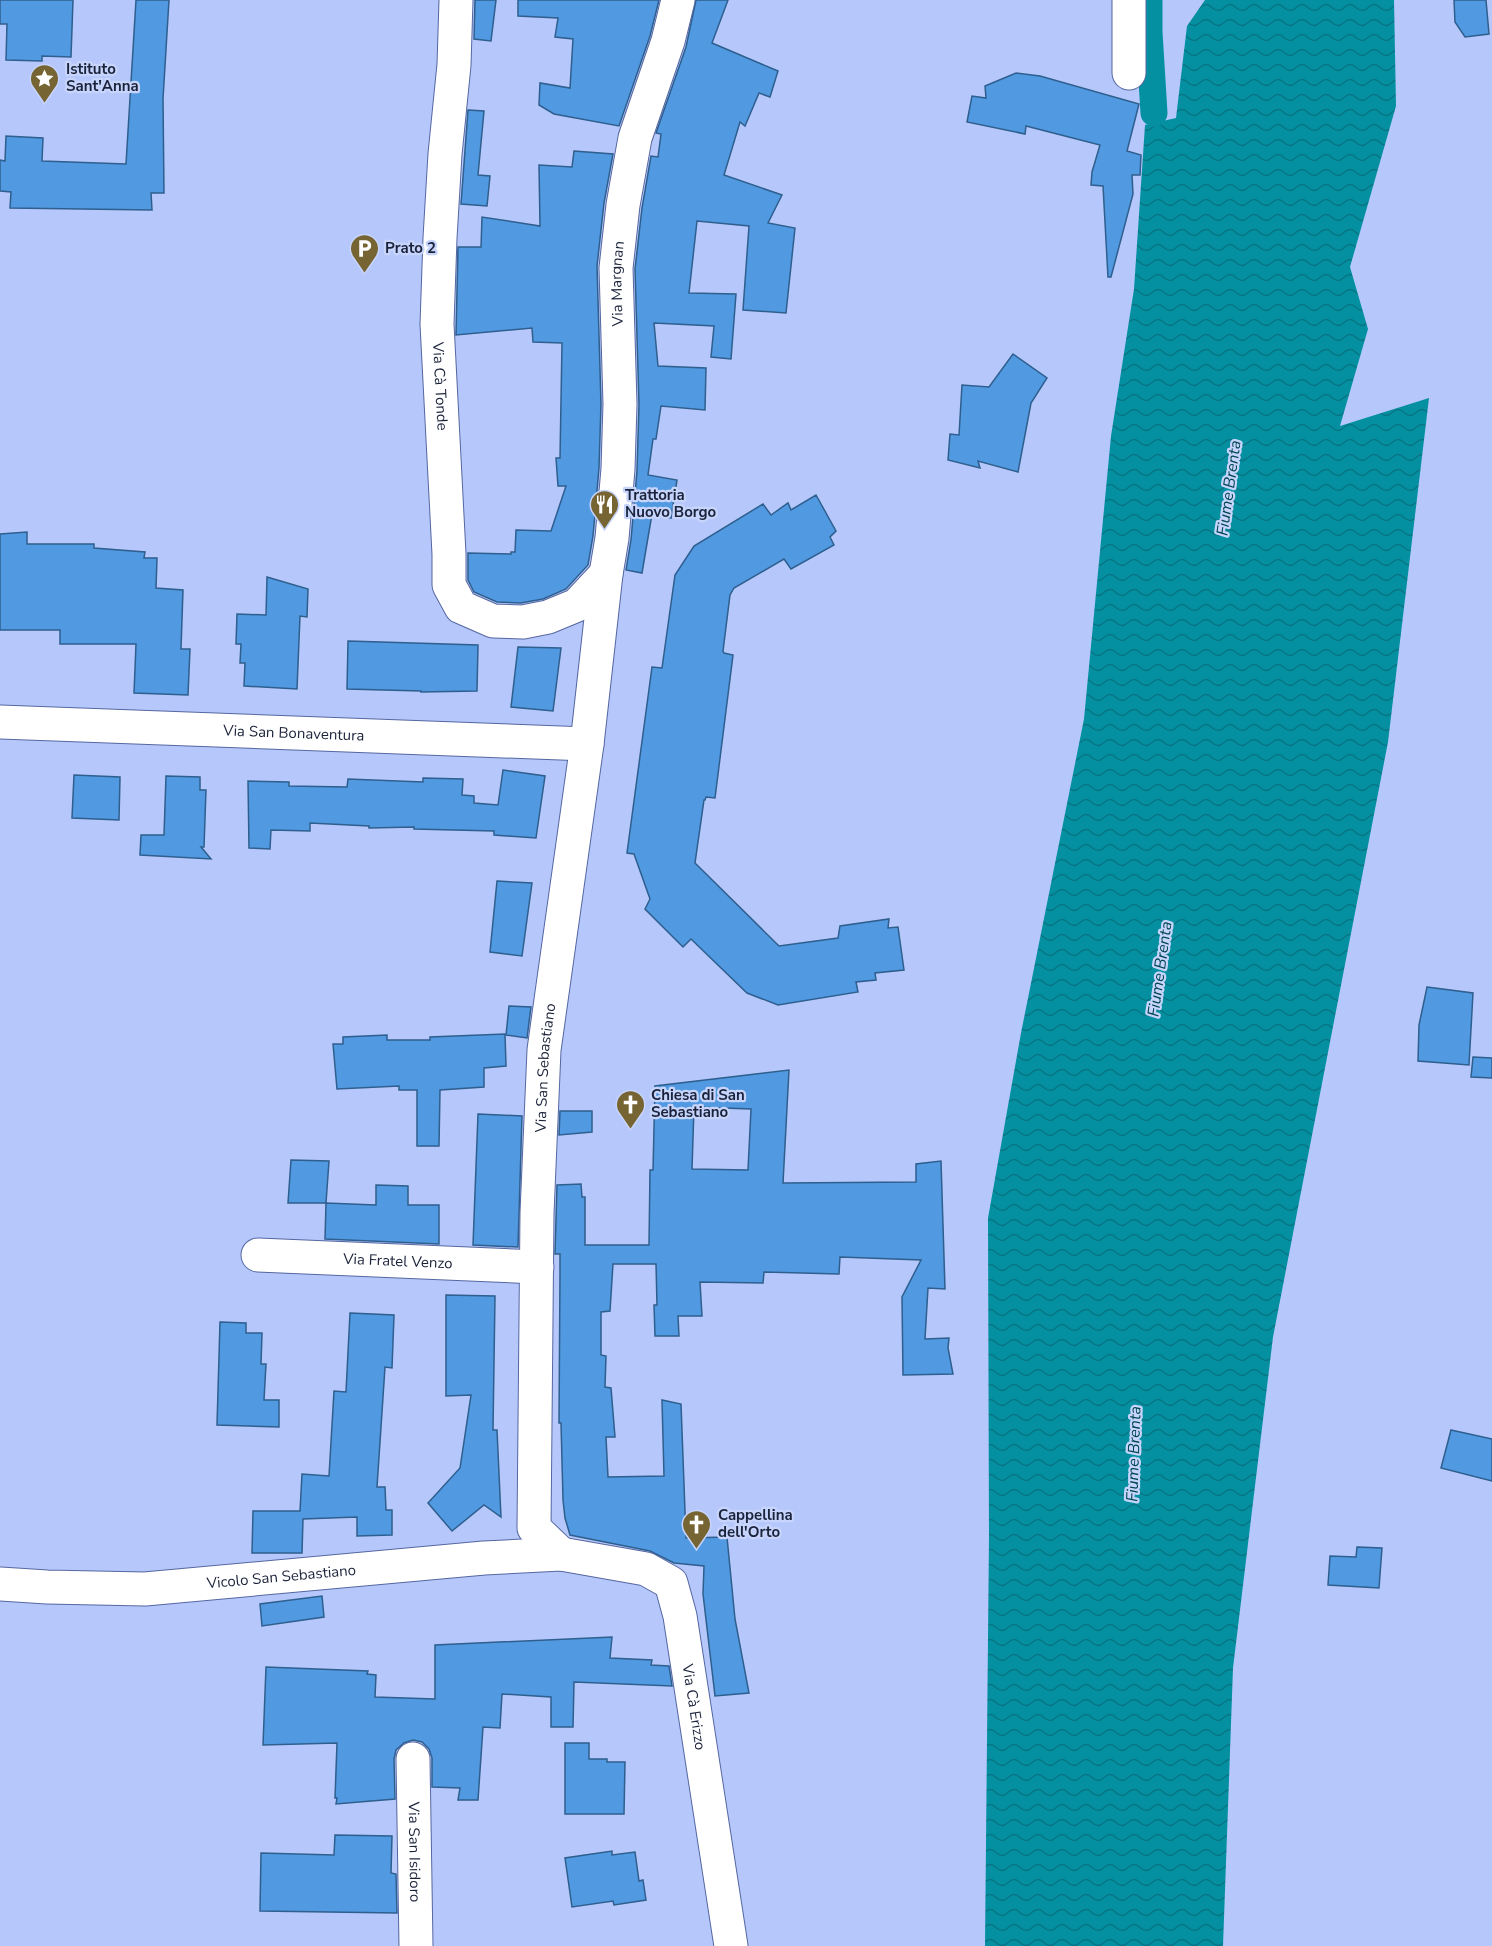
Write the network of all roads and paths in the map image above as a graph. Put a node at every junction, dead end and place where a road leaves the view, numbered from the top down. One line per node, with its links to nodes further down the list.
1 (456, 0): 5 (street, Via Cà Tonde)
2 (678, 0): 5 (street, Via Margnan)
3 (1129, 0): 4 (street)
4 (1129, 73)
5 (606, 574): 7 (street, Via San Sebastiano)
6 (0, 722): 7 (street, Via San Bonaventura)
7 (587, 744): 9 (street, Via San Sebastiano)
8 (258, 1255): 9 (street, Via Fratel Venzo)
9 (537, 1267): 10 (street, Via San Sebastiano)
10 (561, 1554): 11 (street, Vicolo San Sebastiano); 14 (street, Via Cà Erizzo)
11 (0, 1584)
12 (413, 1758): 13 (street, Via San Isidoro)
13 (416, 1946)
14 (731, 1946)

